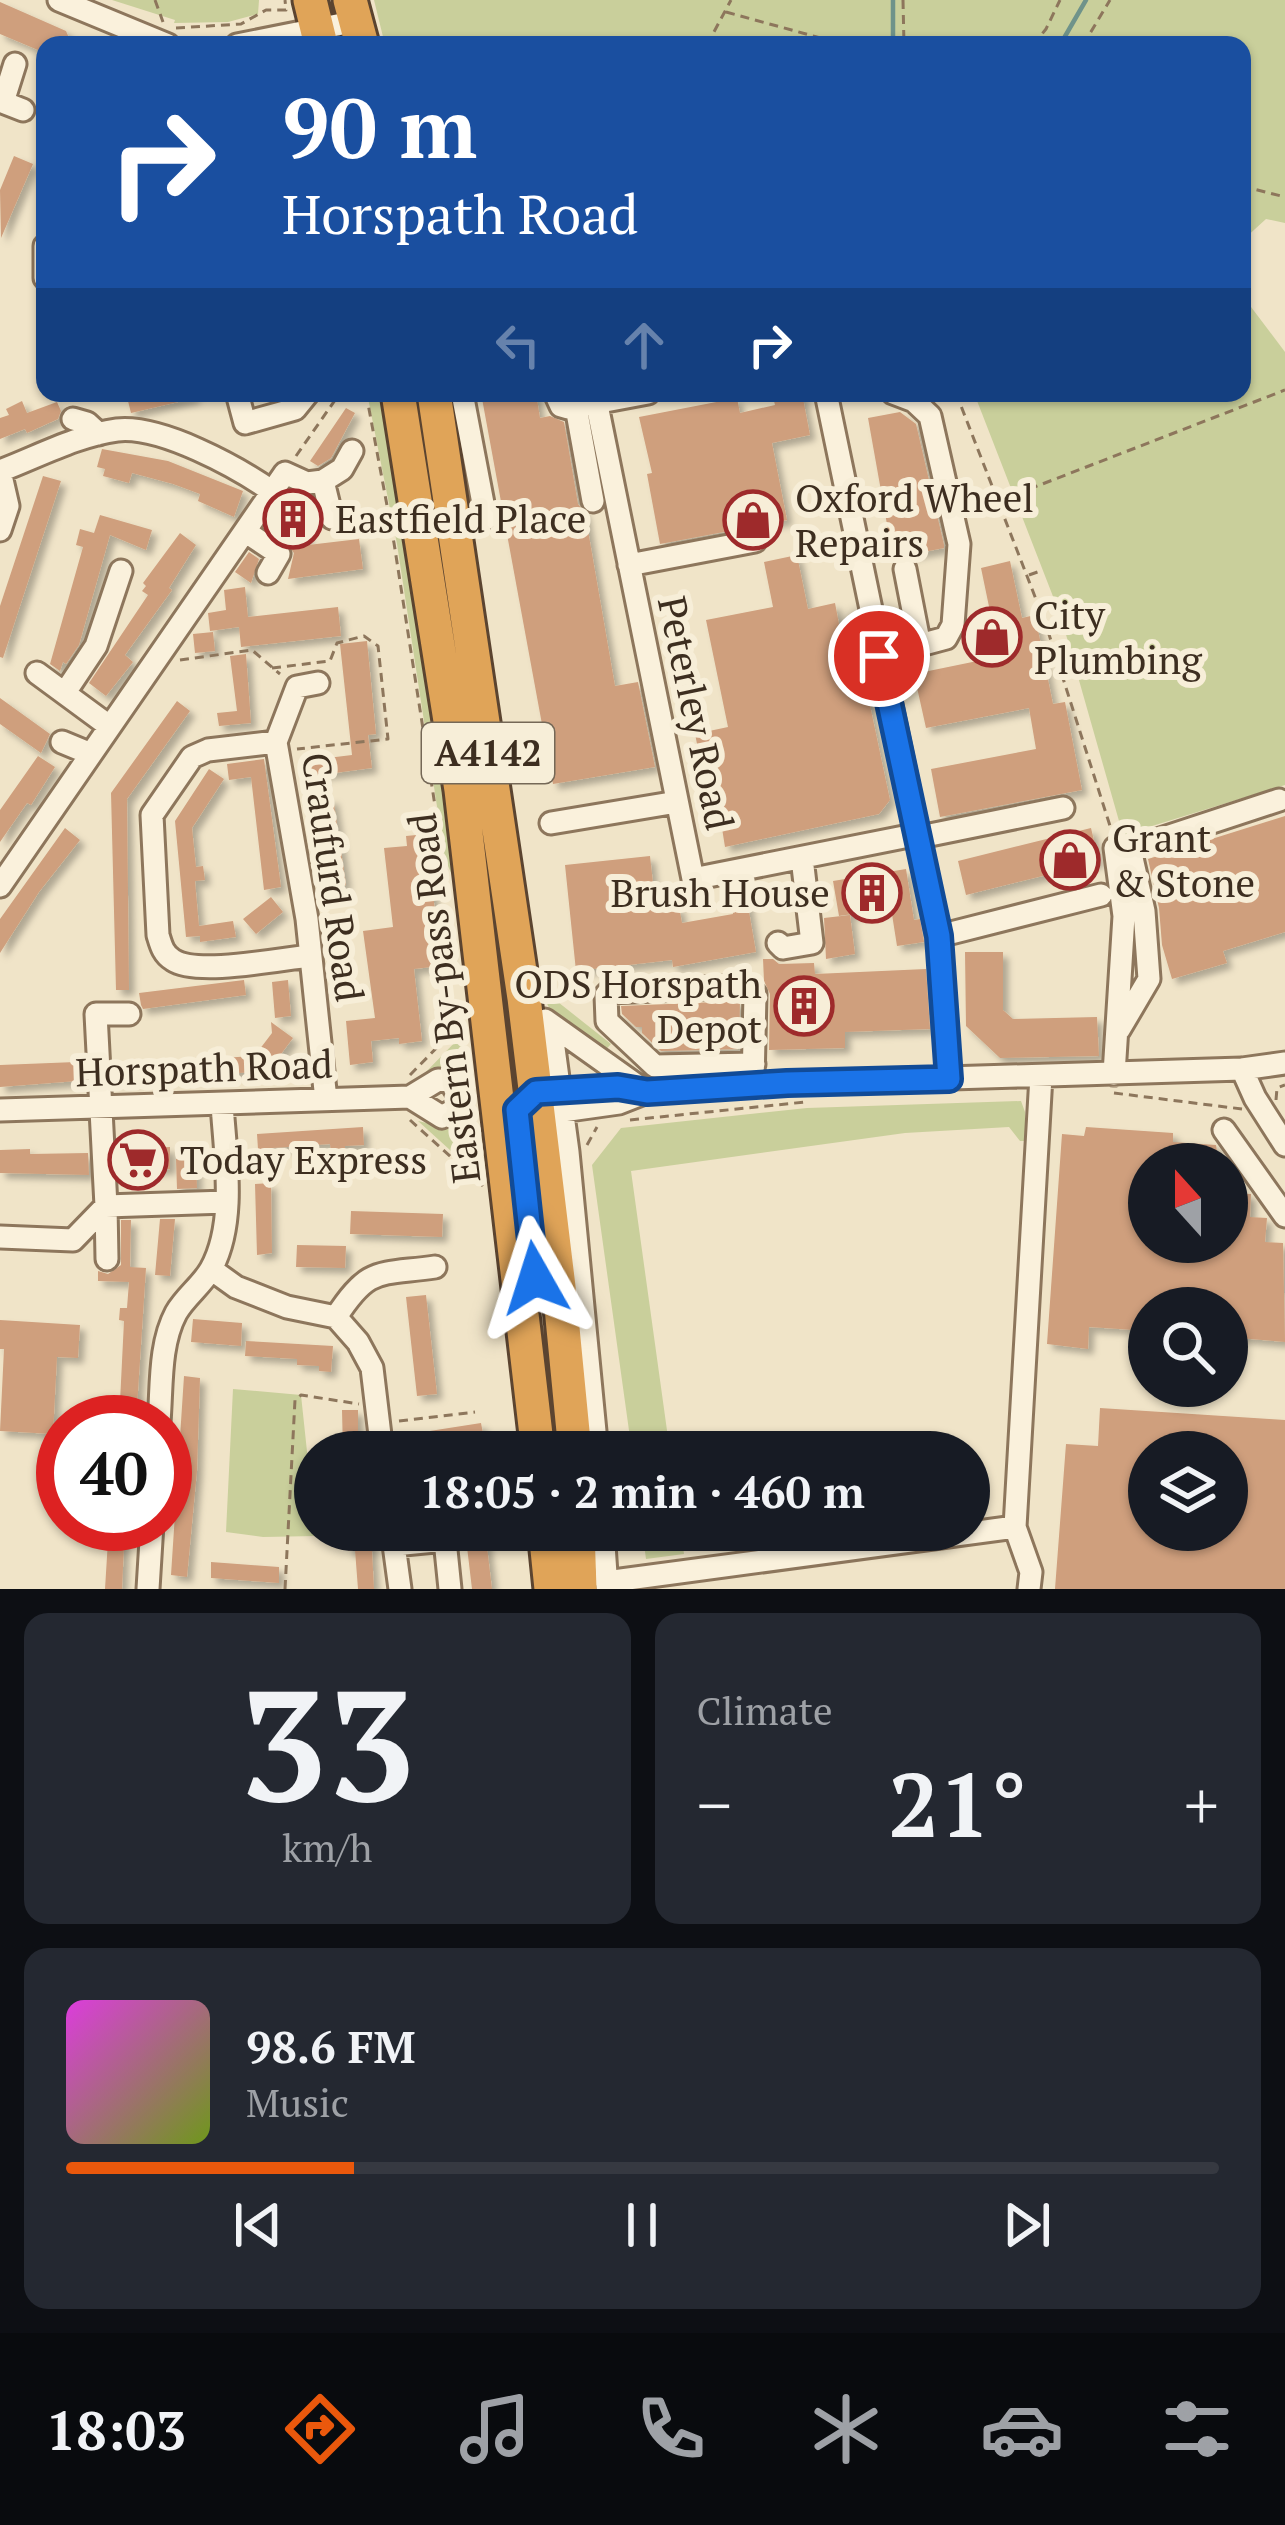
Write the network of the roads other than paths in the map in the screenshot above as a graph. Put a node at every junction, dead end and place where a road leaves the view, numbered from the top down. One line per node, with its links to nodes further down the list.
1 (59, 0): 2 (street)
2 (94, 16): 5 (street); 6 (street)
3 (308, 21): 4 (street); 7 (street)
4 (356, 22)
5 (110, 36)
6 (129, 36)
7 (263, 36)
8 (16, 65): 9 (street)
9 (9, 105)
10 (239, 402): 11 (street)
11 (301, 402)
12 (399, 402): 70 (highway, Eastern By-pass Road / A4142)
13 (435, 402): 57 (highway, Eastern By-pass Road / A4142)
14 (464, 402): 28 (street)
15 (559, 402): 19 (street)
16 (605, 402): 19 (street)
17 (828, 402): 37 (street)
18 (915, 402): 36 (street)
19 (586, 406): 26 (street); 32 (street, Peterley Road)
20 (73, 419): 21 (street)
21 (99, 434): 23 (street); 25 (street)
22 (352, 451): 24 (street)
23 (0, 471): 29 (street)
24 (323, 481): 25 (street); 27 (street)
25 (279, 482): 30 (street)
26 (593, 501)
27 (332, 518)
28 (486, 519)
29 (0, 530)
30 (246, 532): 35 (street); 41 (street)
31 (755, 541): 32 (street)
32 (629, 565): 46 (street, Peterley Road)
33 (905, 569): 36 (street)
34 (121, 571): 40 (street)
35 (268, 573)
36 (920, 646): 37 (street)
37 (879, 656): 49 (street)
38 (38, 673): 40 (street)
39 (307, 685): 43 (street, Craufurd Road)
40 (65, 691): 41 (street)
41 (109, 726): 44 (street)
42 (62, 742): 44 (street)
43 (277, 747): 56 (street, Craufurd Road); 56 (street)
44 (91, 754): 52 (street)
45 (1279, 800): 60 (street)
46 (677, 802): 48 (street); 51 (street, Peterley Road)
47 (1063, 808): 49 (street, Peterley Road)
48 (551, 823)
49 (920, 835): 51 (street, Peterley Road); 54 (street)
50 (1113, 838): 60 (street)
51 (802, 858): 55 (street)
52 (0, 886)
53 (1101, 895): 54 (street)
54 (939, 936): 66 (street)
55 (778, 943)
56 (310, 956): 69 (street, Craufurd Road)
57 (524, 998): 59 (street); 70 (highway, Eastern By-pass Road / A4142)
58 (129, 1014): 72 (street)
59 (551, 1026): 67 (street); 70 (street)
60 (1119, 1030): 64 (street)
61 (1285, 1063): 62 (street)
62 (1243, 1069): 64 (street); 75 (street)
63 (753, 1074): 63 (street); 66 (street); 67 (street)
64 (1114, 1074): 65 (street)
65 (1041, 1076): 66 (street); 89 (street)
66 (949, 1079)
67 (647, 1092): 70 (street)
68 (399, 1097): 69 (street, Horspath Road)
69 (326, 1100): 71 (street, Horspath Road)
70 (535, 1102): 86 (highway, Eastern By-pass Road / A4142); 87 (highway, Eastern By-pass Road / A4142); 88 (street)
71 (223, 1104): 72 (street, Horspath Road); 76 (street)
72 (101, 1107): 73 (street, Horspath Road); 77 (street)
73 (0, 1110)
74 (1224, 1130): 78 (street)
75 (1285, 1145)
76 (226, 1202): 77 (street); 82 (street)
77 (106, 1206): 79 (street); 80 (street)
78 (1285, 1216)
79 (0, 1237)
80 (107, 1259)
81 (435, 1267): 83 (street)
82 (212, 1269): 83 (street); 84 (street)
83 (336, 1317): 85 (street)
84 (161, 1395)
85 (380, 1431)
86 (536, 1431)
87 (573, 1431)
88 (593, 1431)
89 (1015, 1527): 96 (street); 101 (street)
90 (150, 1551): 97 (street)
91 (395, 1551): 98 (street)
92 (446, 1551): 99 (street)
93 (547, 1551): 100 (highway)
94 (585, 1551): 96 (highway)
95 (601, 1551): 96 (street)
96 (598, 1587)
97 (148, 1589)
98 (400, 1589)
99 (450, 1589)
100 (551, 1589)
101 (1030, 1589)

